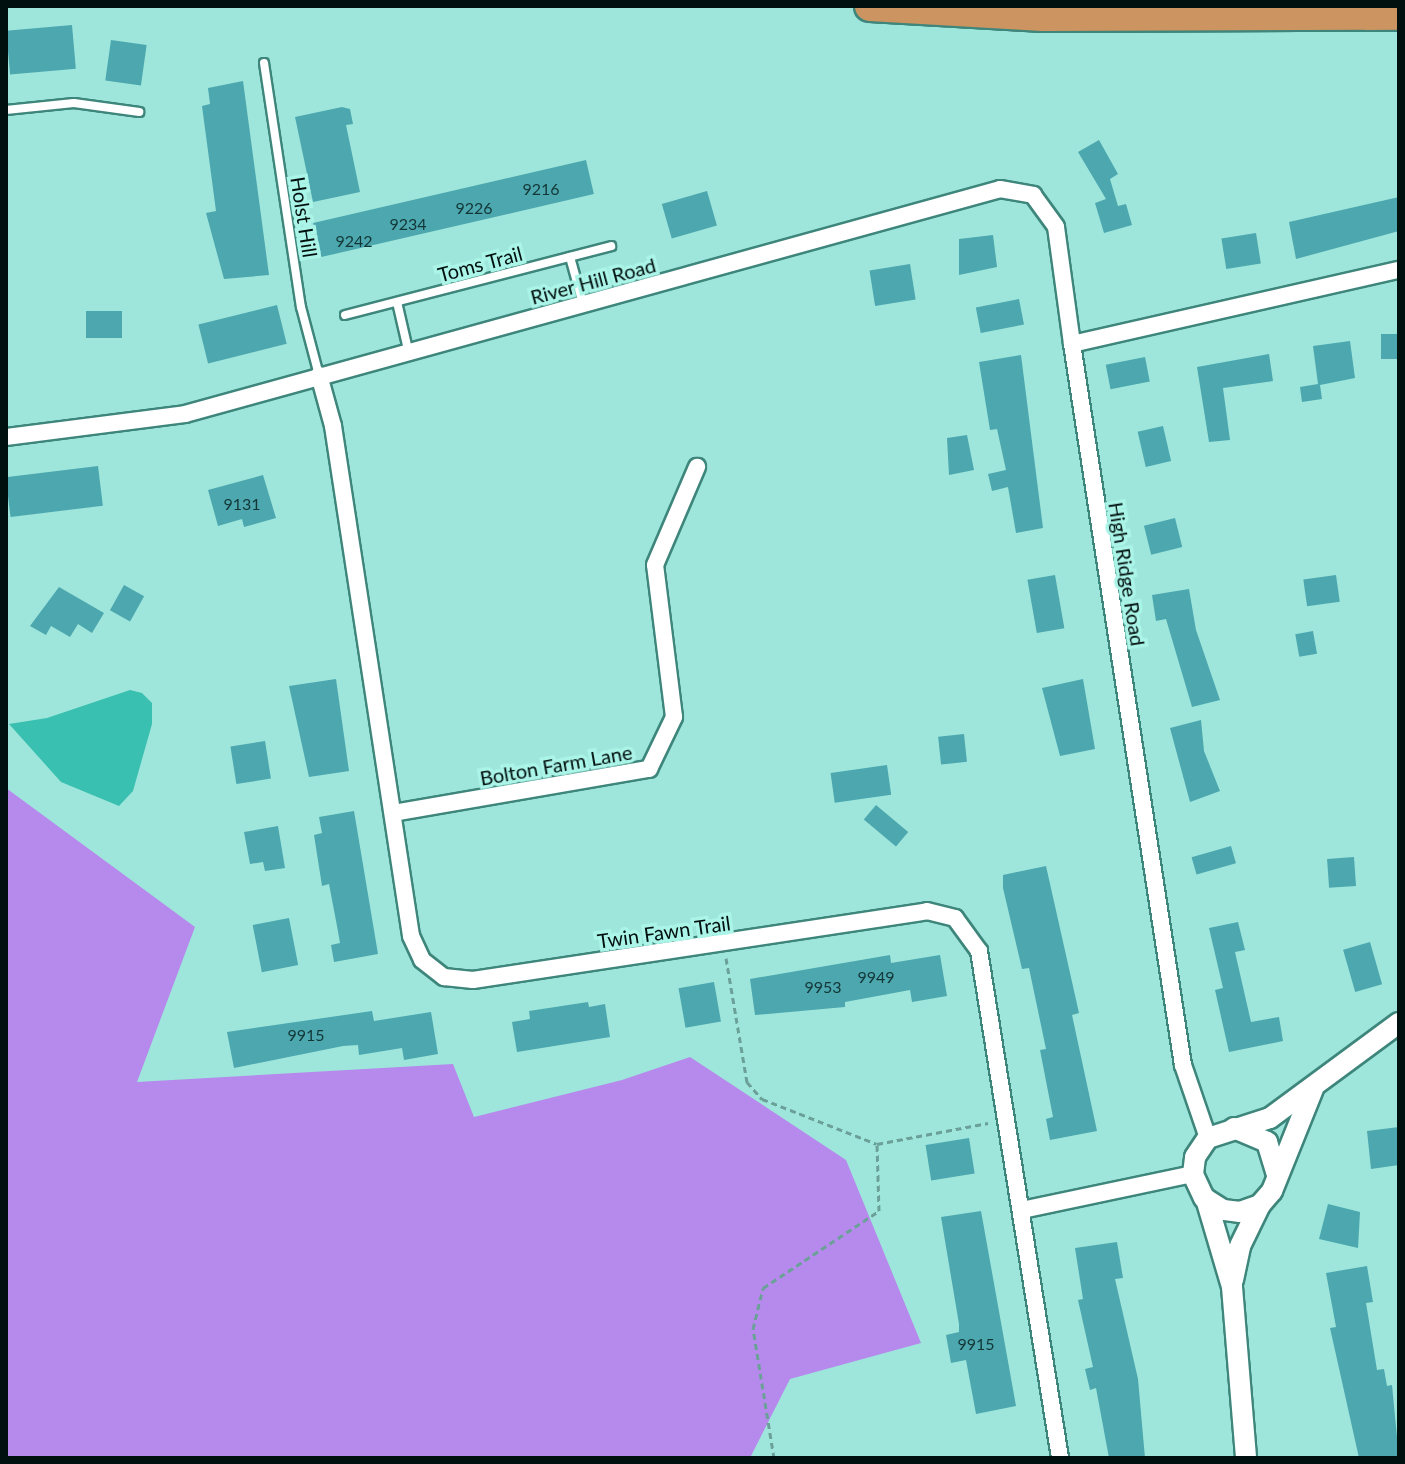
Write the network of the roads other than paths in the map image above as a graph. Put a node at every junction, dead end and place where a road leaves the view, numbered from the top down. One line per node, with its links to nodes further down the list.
1 (870, 6): 2 (highway)
2 (1399, 15)
3 (264, 63): 14 (lane, Holst Hill)
4 (6, 110): 5 (lane)
5 (139, 112)
6 (611, 246): 7 (lane, Toms Trail)
7 (570, 257): 9 (lane, Toms Trail); 10 (lane)
8 (1399, 270): 12 (street)
9 (397, 302): 11 (lane, Toms Trail); 13 (lane)
10 (583, 304): 12 (street, River Hill Road); 13 (street, River Hill Road)
11 (345, 315)
12 (1072, 344): 21 (street, High Ridge Road)
13 (410, 354): 14 (street, River Hill Road)
14 (319, 375): 15 (street, River Hill Road); 17 (street, Twin Fawn Trail)
15 (6, 437)
16 (697, 467): 17 (street, Bolton Farm Lane)
17 (393, 813): 26 (street, Twin Fawn Trail)
18 (1399, 1023): 19 (street)
19 (1313, 1089): 20 (street); 23 (street)
20 (1234, 1128): 21 (street); 23 (street)
21 (1208, 1138): 22 (street)
22 (1193, 1174): 24 (street); 26 (street)
23 (1277, 1177): 25 (street)
24 (1206, 1199): 25 (street); 27 (street)
25 (1260, 1205): 27 (street)
26 (1022, 1210): 28 (street, Twin Fawn Trail)
27 (1232, 1287): 29 (street)
28 (1060, 1458)
29 (1246, 1458)

